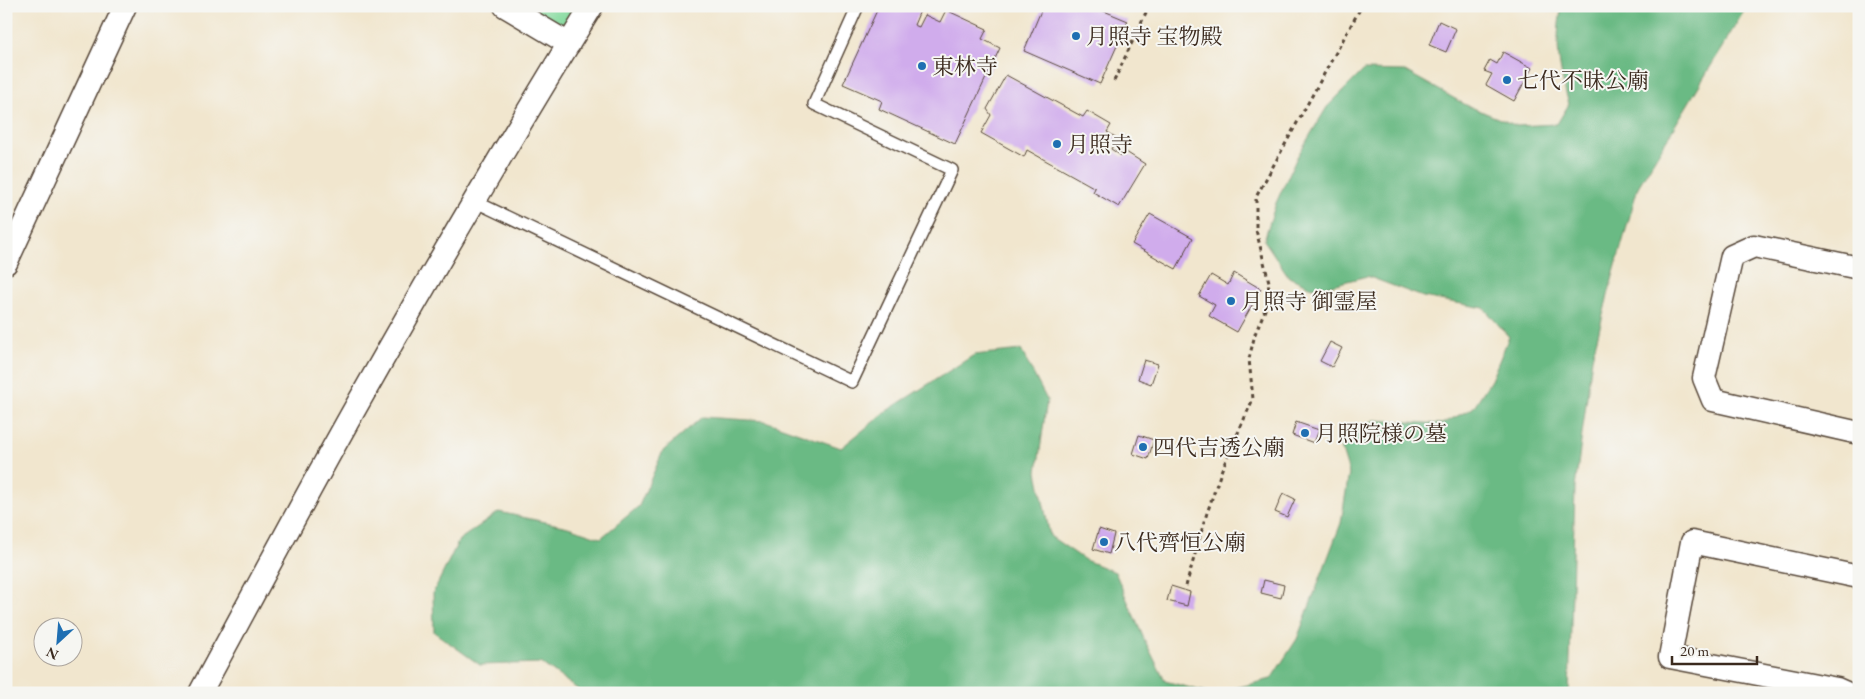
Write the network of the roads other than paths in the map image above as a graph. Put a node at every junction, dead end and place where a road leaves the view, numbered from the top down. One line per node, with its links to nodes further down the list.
1 (125, 6): 7 (street)
2 (505, 6): 5 (street)
3 (592, 6): 5 (street)
4 (855, 7): 6 (lane)
5 (569, 44): 6 (street)
6 (474, 201): 11 (street)
7 (6, 263)
8 (1859, 268): 9 (street)
9 (1859, 433)
10 (1859, 577): 12 (street)
11 (200, 693)
12 (1846, 693)

